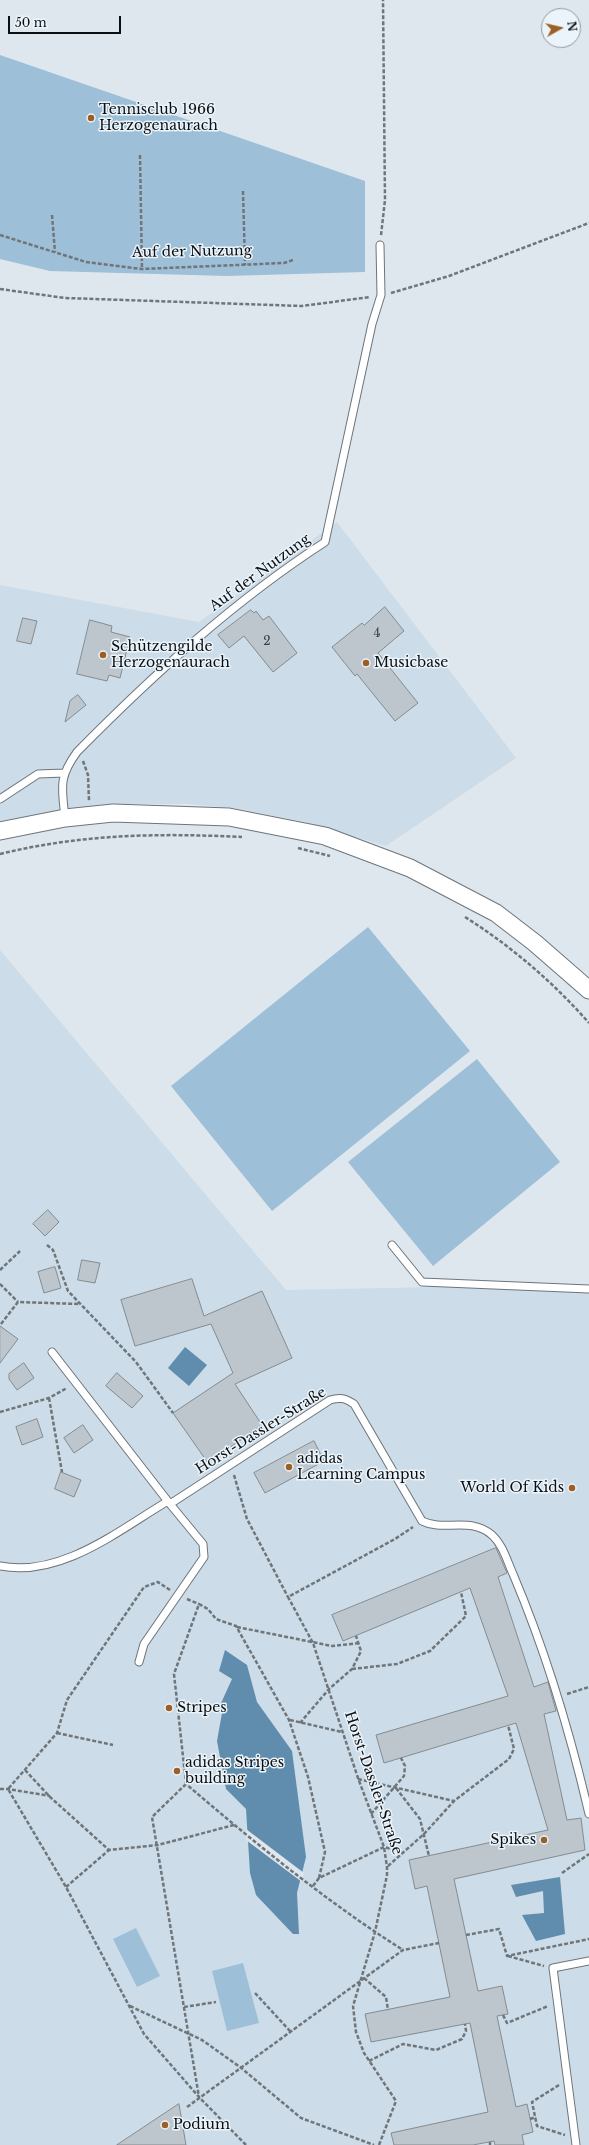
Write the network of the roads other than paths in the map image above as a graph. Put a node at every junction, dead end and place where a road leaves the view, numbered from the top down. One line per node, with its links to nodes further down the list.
1 (380, 245): 2 (lane, Auf der Nutzung)
2 (64, 773): 3 (lane); 4 (lane, Auf der Nutzung)
3 (0, 799)
4 (65, 818): 5 (street); 6 (street)
5 (0, 831)
6 (589, 990)
7 (392, 1245): 8 (lane)
8 (589, 1289)
9 (52, 1352): 10 (lane)
10 (169, 1502): 11 (lane, Horst-Dassler-Straße); 12 (lane); 13 (lane, Horst-Dassler-Straße)
11 (0, 1566)
12 (139, 1662)
13 (589, 1814)
14 (589, 1961): 15 (lane)
15 (576, 2142)

